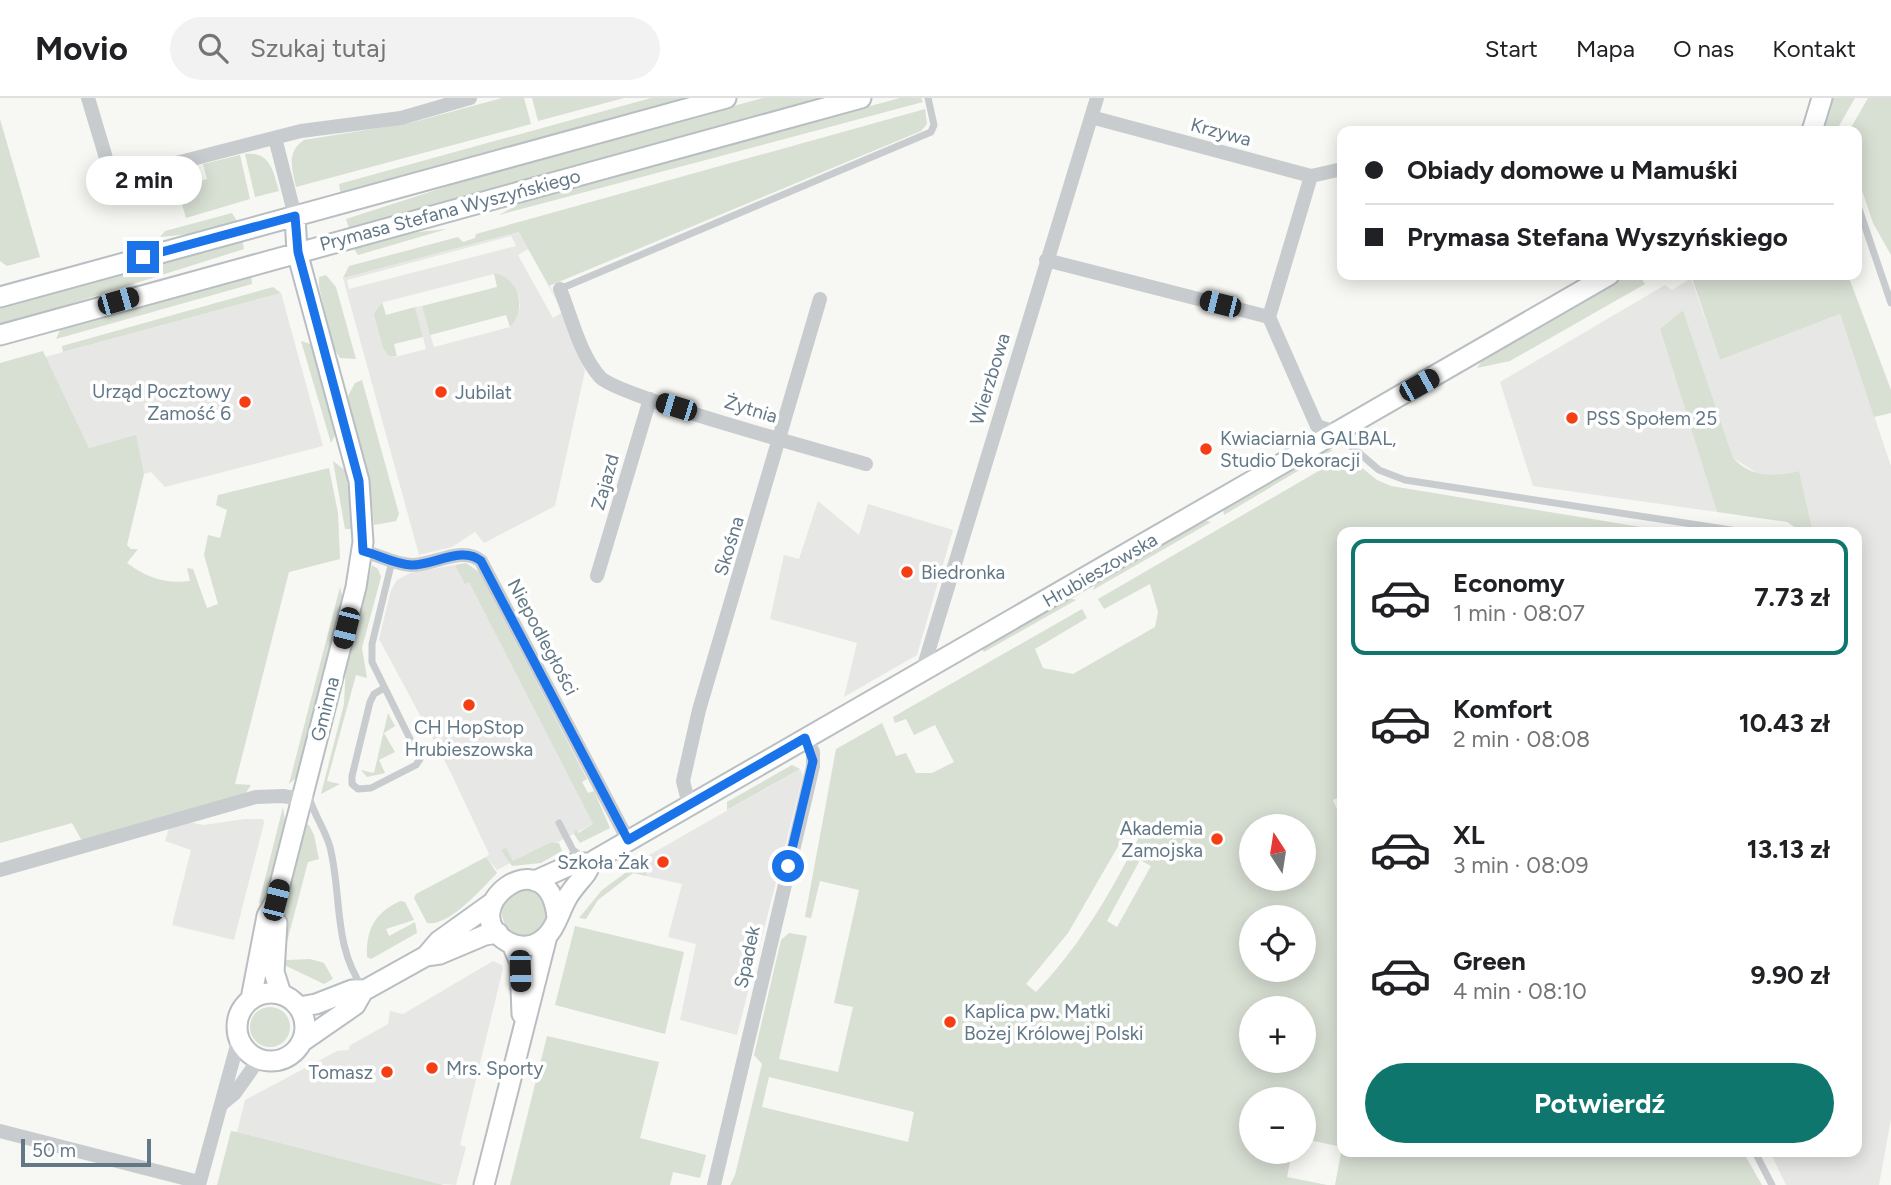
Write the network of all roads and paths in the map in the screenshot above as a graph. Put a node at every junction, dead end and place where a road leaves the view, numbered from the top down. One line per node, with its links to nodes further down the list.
1 (88, 98): 10 (street)
2 (470, 98): 10 (street)
3 (726, 98): 13 (street, Prymasa Stefana Wyszyńskiego)
4 (861, 98): 15 (street, Prymasa Stefana Wyszyńskiego)
5 (928, 98): 18 (lane)
6 (1097, 98): 8 (street, Wierzbowa)
7 (1822, 98): 9 (street)
8 (1091, 117): 12 (street, Krzywa); 16 (street, Wierzbowa)
9 (1814, 126)
10 (275, 138): 13 (street)
11 (1337, 170): 12 (street, Krzywa)
12 (1311, 176): 22 (street)
13 (295, 216): 15 (street, Gminna); 19 (street, Prymasa Stefana Wyszyńskiego)
14 (1862, 218): 21 (lane)
15 (298, 252): 23 (street, Prymasa Stefana Wyszyńskiego); 29 (street, Gminna)
16 (1046, 260): 22 (street); 32 (street, Wierzbowa)
17 (1600, 280): 25 (street, Hrubieszowska)
18 (560, 289): 24 (street, Żytnia)
19 (0, 297)
20 (820, 299): 26 (street, Skośna)
21 (1891, 303)
22 (1269, 317): 25 (street)
23 (0, 335)
24 (650, 399): 26 (street, Żytnia); 31 (street, Zajazd)
25 (1335, 432): 28 (lane); 32 (street, Hrubieszowska)
26 (781, 439): 27 (street, Żytnia); 36 (street, Skośna)
27 (866, 464)
28 (1711, 527)
29 (363, 551): 30 (street, Niepodległości); 35 (street, Gminna)
30 (391, 561): 33 (lane); 38 (street, Niepodległości)
31 (597, 576)
32 (922, 671): 34 (street, Hrubieszowska)
33 (384, 688): 33 (lane)
34 (805, 738): 36 (street, Hrubieszowska); 61 (street, Spadek)
35 (303, 791): 40 (street); 42 (street, Gminna); 48 (lane)
36 (689, 805): 38 (street, Hrubieszowska)
37 (559, 823): 39 (lane)
38 (628, 840): 39 (street, Hrubieszowska)
39 (592, 862): 41 (street, Hrubieszowska); 44 (street, Hrubieszowska)
40 (0, 870)
41 (535, 881): 43 (street); 44 (street)
42 (276, 900): 49 (street, Gminna); 50 (street, Gminna)
43 (492, 903): 46 (street); 47 (street)
44 (557, 918): 45 (street)
45 (547, 936): 46 (street); 52 (street)
46 (505, 938): 47 (street); 52 (street)
47 (426, 956): 48 (street)
48 (364, 990): 51 (street); 54 (street)
49 (281, 994): 50 (street); 51 (street)
50 (251, 999): 53 (street)
51 (299, 1007): 54 (street)
52 (523, 1023): 60 (street)
53 (239, 1038): 55 (street); 56 (street)
54 (303, 1041): 55 (street)
55 (259, 1059): 56 (street)
56 (223, 1103): 59 (street)
57 (0, 1131): 59 (street)
58 (1758, 1157): 62 (lane)
59 (199, 1183)
60 (484, 1185)
61 (713, 1185)
62 (1772, 1185)

